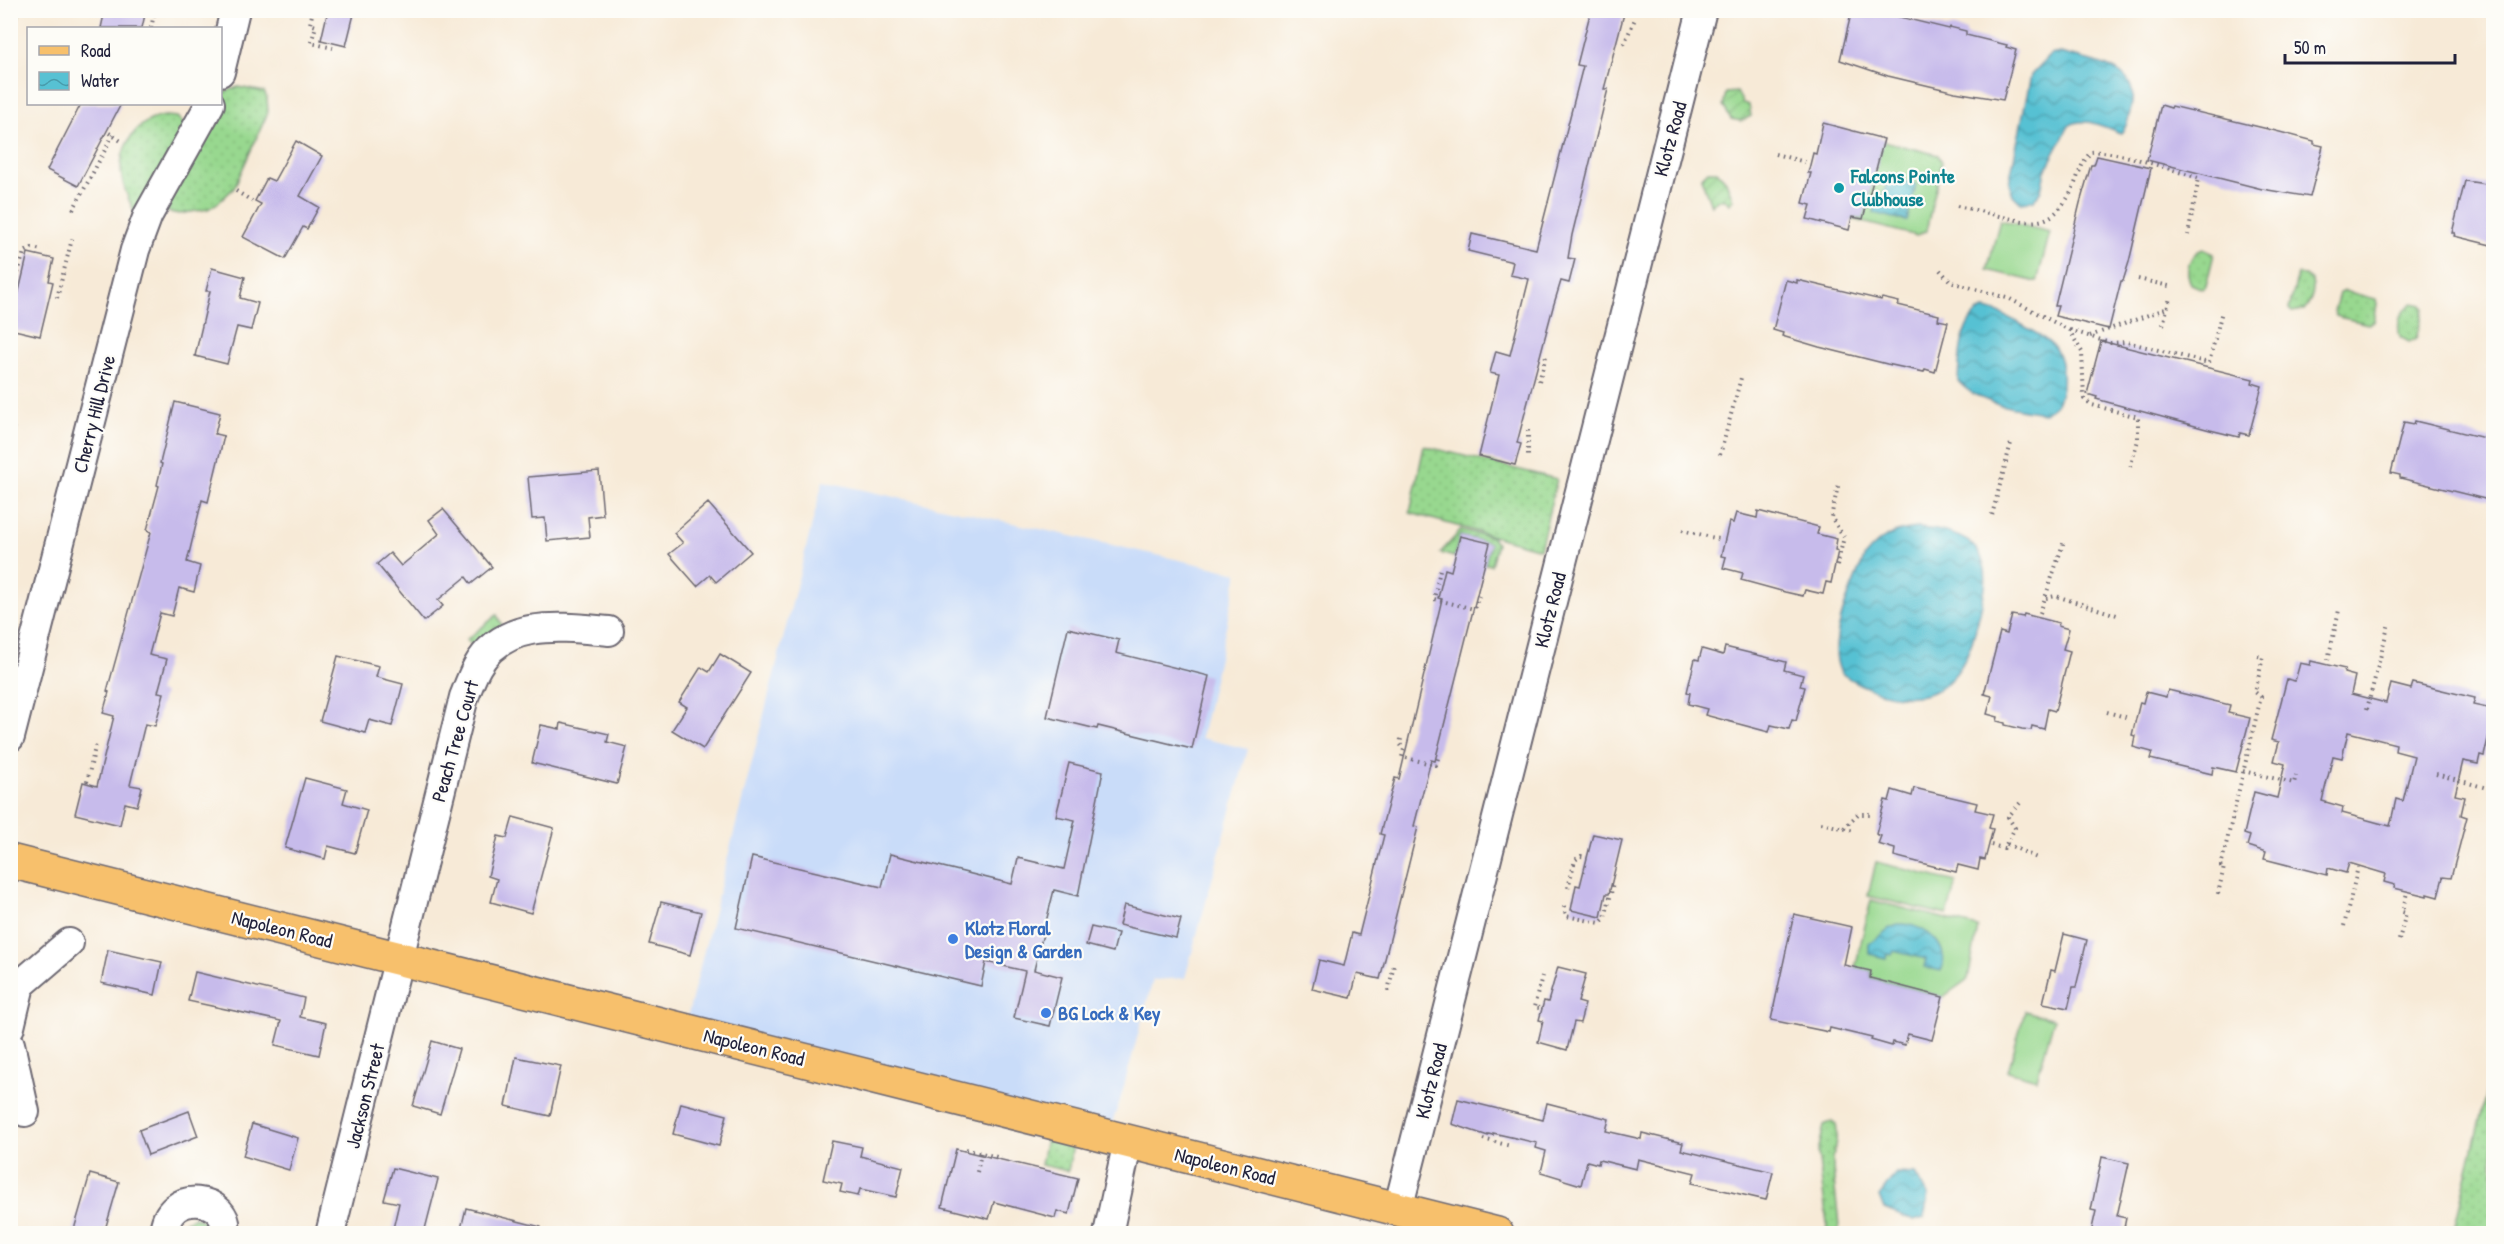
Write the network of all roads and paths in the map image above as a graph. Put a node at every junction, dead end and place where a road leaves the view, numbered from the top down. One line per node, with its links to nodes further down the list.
1 (155, 10): 6 (path)
2 (235, 10): 9 (street)
3 (313, 10): 8 (path)
4 (1702, 10): 104 (street, Klotz Road)
5 (1635, 19): 7 (path)
6 (151, 27)
7 (1624, 44)
8 (333, 48)
9 (222, 64)
10 (209, 105): 61 (street, Cherry Hill Drive)
11 (121, 141): 17 (path)
12 (1775, 154): 13 (path)
13 (1805, 162)
14 (236, 191): 15 (path)
15 (252, 201)
16 (1957, 206): 19 (path)
17 (73, 210)
18 (73, 235): 25 (path)
19 (2188, 235)
20 (42, 250): 22 (path)
21 (1940, 270): 30 (path)
22 (18, 273)
23 (2138, 279): 24 (path)
24 (2169, 286)
25 (57, 298)
26 (2170, 298): 27 (path)
27 (2168, 308): 29 (path); 31 (path)
28 (2222, 311): 31 (path)
29 (2163, 325)
30 (2069, 330): 31 (path); 41 (path)
31 (2089, 336)
32 (1546, 356): 34 (path)
33 (1741, 378): 39 (path)
34 (1539, 381)
35 (14, 425): 37 (path)
36 (1528, 429): 40 (path)
37 (10, 440)
38 (2011, 443): 43 (path)
39 (1720, 455)
40 (1528, 459)
41 (2129, 471)
42 (1839, 482): 47 (path)
43 (1992, 515)
44 (1682, 530): 45 (path)
45 (1719, 538)
46 (2064, 541): 50 (path)
47 (1838, 566)
48 (1440, 570): 49 (path)
49 (1479, 596)
50 (2046, 598): 52 (path); 53 (path)
51 (2339, 610): 57 (path)
52 (2040, 613)
53 (2117, 615)
54 (2389, 623): 58 (path)
55 (609, 630): 89 (street, Peach Tree Court)
56 (2258, 656): 65 (path)
57 (2328, 660)
58 (2367, 709)
59 (2107, 712): 60 (path)
60 (2129, 718)
61 (10, 737)
62 (1401, 740): 64 (path)
63 (96, 743): 68 (path)
64 (1439, 755)
65 (2243, 771): 67 (path); 84 (path)
66 (2436, 774): 69 (path)
67 (2296, 775)
68 (87, 782)
69 (2493, 790)
70 (2020, 803): 75 (path)
71 (1870, 814): 73 (path)
72 (1821, 823): 73 (path)
73 (1843, 828): 74 (path)
74 (1854, 831)
75 (2007, 843): 76 (path); 78 (path)
76 (1991, 844)
77 (1587, 857): 82 (path)
78 (2039, 859)
79 (10, 861): 89 (main road, Napoleon Road)
80 (2358, 867): 86 (path)
81 (1614, 881): 85 (path)
82 (1568, 888)
83 (2407, 893): 87 (path)
84 (2218, 894)
85 (1564, 906)
86 (2344, 926)
87 (2399, 940)
88 (69, 943): 94 (street)
89 (399, 959): 98 (main road, Napoleon Road); 107 (street, Jackson Street)
90 (1394, 965): 92 (path)
91 (1542, 976): 93 (path)
92 (1388, 991)
93 (1539, 1008)
94 (10, 1027)
95 (10, 1044): 96 (street)
96 (25, 1112)
97 (1483, 1139): 99 (path)
98 (1128, 1141): 104 (main road, Napoleon Road); 108 (street)
99 (1511, 1146)
100 (966, 1149): 101 (path)
101 (981, 1153): 102 (path); 103 (path)
102 (1001, 1158)
103 (977, 1172)
104 (1398, 1209): 109 (main road, Napoleon Road)
105 (164, 1233): 106 (street)
106 (225, 1233)
107 (330, 1233)
108 (1108, 1233)
109 (1497, 1233)

